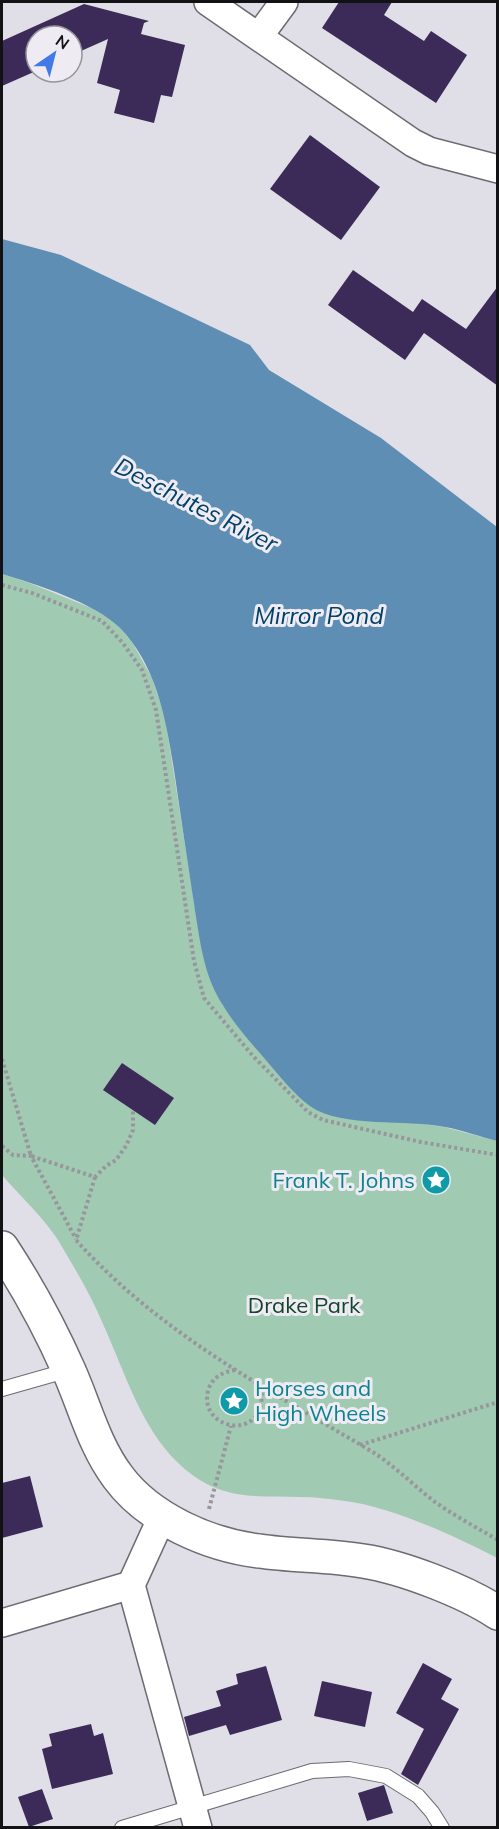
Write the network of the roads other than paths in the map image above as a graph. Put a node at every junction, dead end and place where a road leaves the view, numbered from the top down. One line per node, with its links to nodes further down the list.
1 (208, 2): 3 (street)
2 (284, 2): 3 (street)
3 (259, 36): 4 (street)
4 (498, 168)
5 (2, 1248): 6 (street)
6 (69, 1370): 7 (lane); 8 (street)
7 (2, 1389)
8 (162, 1517): 9 (street); 10 (street)
9 (131, 1585): 11 (street); 12 (street)
10 (498, 1613)
11 (2, 1623)
12 (195, 1818): 13 (lane); 14 (lane)
13 (123, 1827)
14 (442, 1827)

